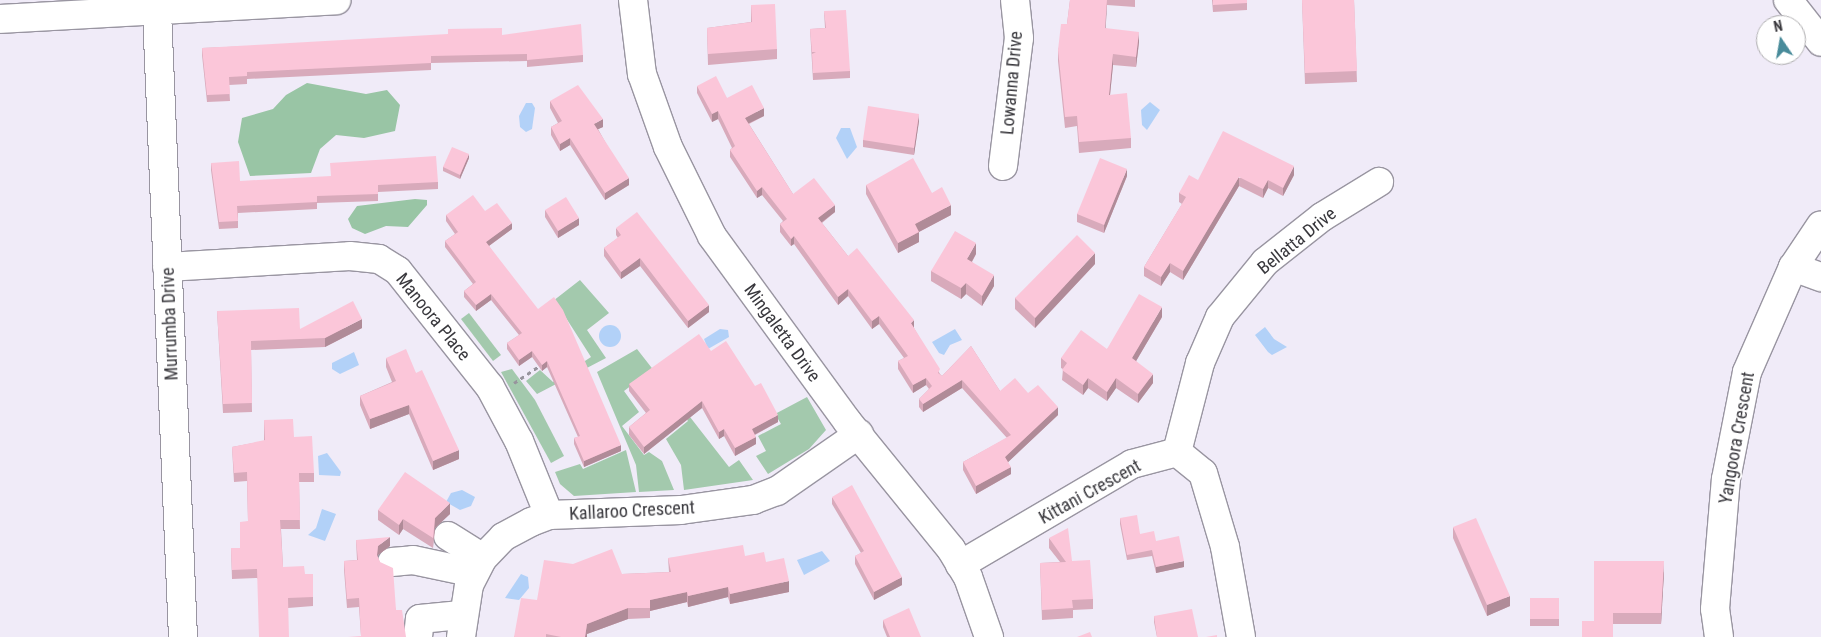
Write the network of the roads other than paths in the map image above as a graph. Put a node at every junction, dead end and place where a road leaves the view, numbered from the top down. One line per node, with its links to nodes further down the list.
1 (336, 0): 5 (street)
2 (633, 0): 14 (street, Mingaletta Drive)
3 (1788, 0): 7 (street)
4 (1019, 3): 8 (street, Lowanna Drive)
5 (157, 12): 6 (street); 11 (street, Murrumba Drive)
6 (0, 18)
7 (1821, 42)
8 (1003, 166)
9 (1379, 182): 15 (street, Bellatta Drive)
10 (1821, 225): 12 (street, Yangoora Crescent)
11 (167, 267): 16 (street, Manoora Place); 22 (street, Murrumba Drive)
12 (1793, 267): 13 (street); 26 (street, Yangoora Crescent)
13 (1821, 277)
14 (859, 434): 16 (street, Kallaroo Crescent); 20 (street, Mingaletta Drive)
15 (1177, 452): 20 (street, Kittani Crescent); 25 (street)
16 (549, 516): 19 (street, Kallaroo Crescent)
17 (448, 536): 19 (street)
18 (392, 562): 19 (street)
19 (479, 565): 21 (street, Kallaroo Crescent)
20 (960, 565): 24 (street, Mingaletta Drive)
21 (461, 626): 23 (street)
22 (183, 637)
23 (418, 637)
24 (989, 637)
25 (1241, 637)
26 (1719, 637)

